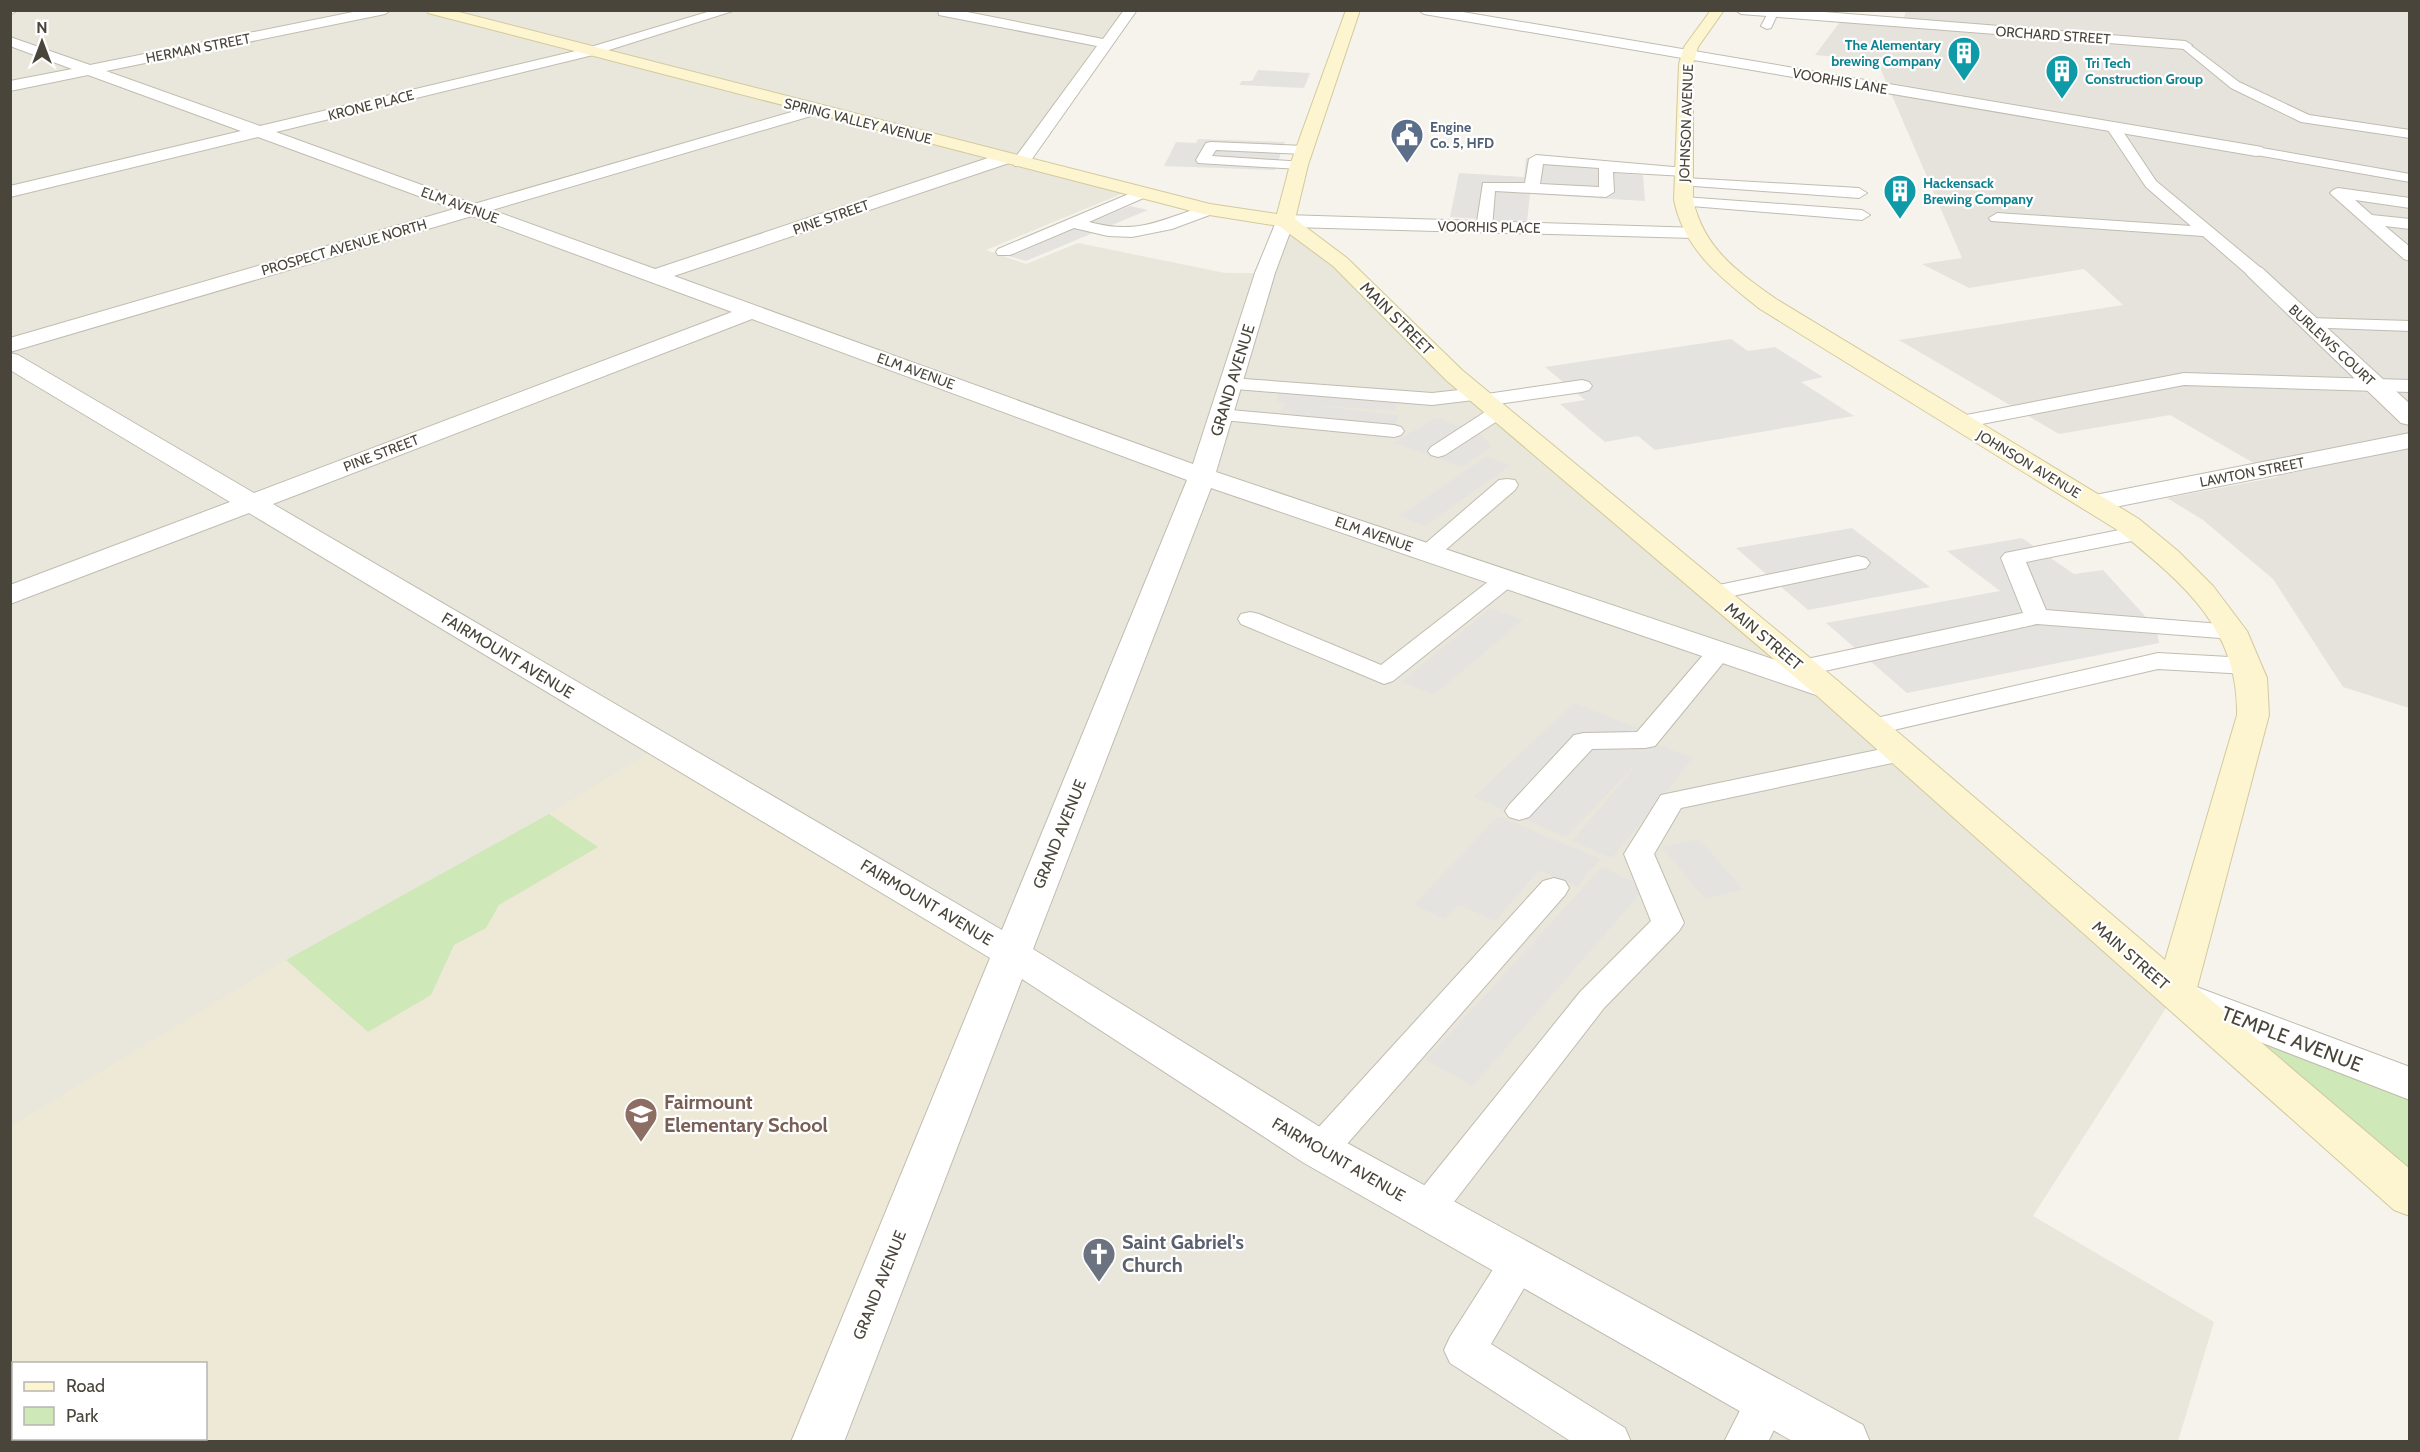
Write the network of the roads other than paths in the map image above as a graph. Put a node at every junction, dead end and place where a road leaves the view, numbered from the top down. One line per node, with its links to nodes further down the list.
1 (385, 10): 15 (street, HERMAN STREET)
2 (433, 10): 13 (street, SPRING VALLEY AVENUE)
3 (730, 10): 13 (street, KRONE PLACE)
4 (1131, 10): 11 (street)
5 (1353, 10): 22 (street)
6 (1424, 10): 14 (street, VOORHIS LANE)
7 (1718, 10): 14 (street, JOHNSON AVENUE)
8 (1741, 10): 12 (street, ORCHARD STREET)
9 (944, 12): 11 (street)
10 (10, 41): 15 (street, ELM AVENUE)
11 (1108, 44): 23 (street)
12 (2185, 45): 20 (lane)
13 (588, 52): 17 (street, SPRING VALLEY AVENUE); 19 (street, KRONE PLACE)
14 (1689, 56): 18 (street, VOORHIS LANE); 26 (street, JOHNSON AVENUE)
15 (90, 70): 16 (street, HERMAN STREET); 19 (street, ELM AVENUE)
16 (10, 86)
17 (815, 110): 23 (street, SPRING VALLEY AVENUE); 32 (street, PROSPECT AVENUE NORTH)
18 (2114, 127): 21 (street, VOORHIS LANE); 42 (lane)
19 (259, 132): 28 (street, KRONE PLACE); 32 (street, ELM AVENUE)
20 (2409, 134)
21 (2256, 151): 25 (lane)
22 (1302, 157): 22 (lane); 37 (street)
23 (1013, 160): 29 (street, SPRING VALLEY AVENUE); 46 (street, PINE STREET)
24 (1606, 167): 26 (lane); 27 (lane); 27 (lane)
25 (2409, 178)
26 (1684, 185): 30 (lane); 34 (lane); 41 (street, JOHNSON AVENUE)
27 (1532, 188): 40 (lane)
28 (10, 192)
29 (1143, 193): 33 (street, SPRING VALLEY AVENUE); 38 (lane)
30 (1859, 193)
31 (2409, 203): 36 (lane)
32 (471, 209): 46 (street, ELM AVENUE); 50 (street, PROSPECT AVENUE NORTH)
33 (1210, 210): 37 (street, SPRING VALLEY AVENUE); 38 (lane)
34 (1862, 215)
35 (1997, 218): 42 (lane)
36 (2367, 219): 39 (lane); 44 (lane)
37 (1286, 221): 40 (street, VOORHIS PLACE); 52 (street, GRAND AVENUE); 56 (street, MAIN STREET)
38 (1074, 223): 43 (lane)
39 (2409, 224)
40 (1484, 228): 41 (street, VOORHIS PLACE)
41 (1693, 232): 59 (street, JOHNSON AVENUE)
42 (2208, 232): 45 (lane)
43 (1004, 252)
44 (2409, 256)
45 (2255, 272): 48 (street, BURLEWS COURT)
46 (655, 276): 47 (street, ELM AVENUE)
47 (752, 312): 63 (street, ELM AVENUE); 65 (street, PINE STREET)
48 (2308, 322): 49 (lane); 53 (street, BURLEWS COURT)
49 (2409, 326)
50 (10, 345)
51 (10, 360): 65 (street, FAIRMOUNT AVENUE)
52 (1230, 384): 56 (lane); 57 (street, GRAND AVENUE)
53 (2374, 384): 55 (lane); 58 (street, BURLEWS COURT); 59 (lane)
54 (1582, 386): 56 (lane)
55 (2409, 386)
56 (1486, 402): 62 (lane); 71 (street, MAIN STREET)
57 (1220, 415): 60 (lane); 63 (street, GRAND AVENUE)
58 (2409, 418)
59 (1961, 422): 66 (street, JOHNSON AVENUE)
60 (1394, 431)
61 (2409, 440): 66 (street, LAWTON STREET)
62 (1437, 451)
63 (1202, 476): 68 (street, ELM AVENUE); 84 (street, GRAND AVENUE)
64 (1507, 485): 68 (lane)
65 (252, 503): 72 (street, PINE STREET); 84 (street, FAIRMOUNT AVENUE)
66 (2095, 503): 67 (street, JOHNSON AVENUE)
67 (2139, 533): 73 (lane); 75 (street, JOHNSON AVENUE)
68 (1428, 553): 70 (street, ELM AVENUE)
69 (1858, 563): 71 (lane)
70 (1506, 579): 74 (lane); 76 (street, ELM AVENUE)
71 (1714, 593): 78 (street, MAIN STREET)
72 (10, 595)
73 (2037, 616): 75 (lane); 78 (lane)
74 (1250, 619)
75 (2233, 632): 77 (street, JOHNSON AVENUE)
76 (1719, 652): 79 (street, ELM AVENUE); 82 (lane)
77 (2247, 666): 80 (lane); 85 (street, JOHNSON AVENUE)
78 (1802, 668): 79 (street, MAIN STREET)
79 (1827, 688): 80 (street, MAIN STREET)
80 (1872, 727): 81 (street, MAIN STREET)
81 (1901, 753): 85 (street, MAIN STREET); 89 (lane)
82 (1519, 811)
83 (1554, 888): 87 (lane)
84 (1011, 952): 87 (street, FAIRMOUNT AVENUE); 92 (street, GRAND AVENUE)
85 (2175, 994): 86 (street, TEMPLE AVENUE); 88 (street, MAIN STREET)
86 (2409, 1084)
87 (1320, 1150): 89 (street, FAIRMOUNT AVENUE)
88 (2409, 1197)
89 (1427, 1209): 90 (street, FAIRMOUNT AVENUE)
90 (1520, 1261): 91 (street, FAIRMOUNT AVENUE); 93 (lane)
91 (1768, 1399): 94 (lane); 95 (street, FAIRMOUNT AVENUE)
92 (817, 1442)
93 (1610, 1442)
94 (1745, 1442)
95 (1844, 1442)

